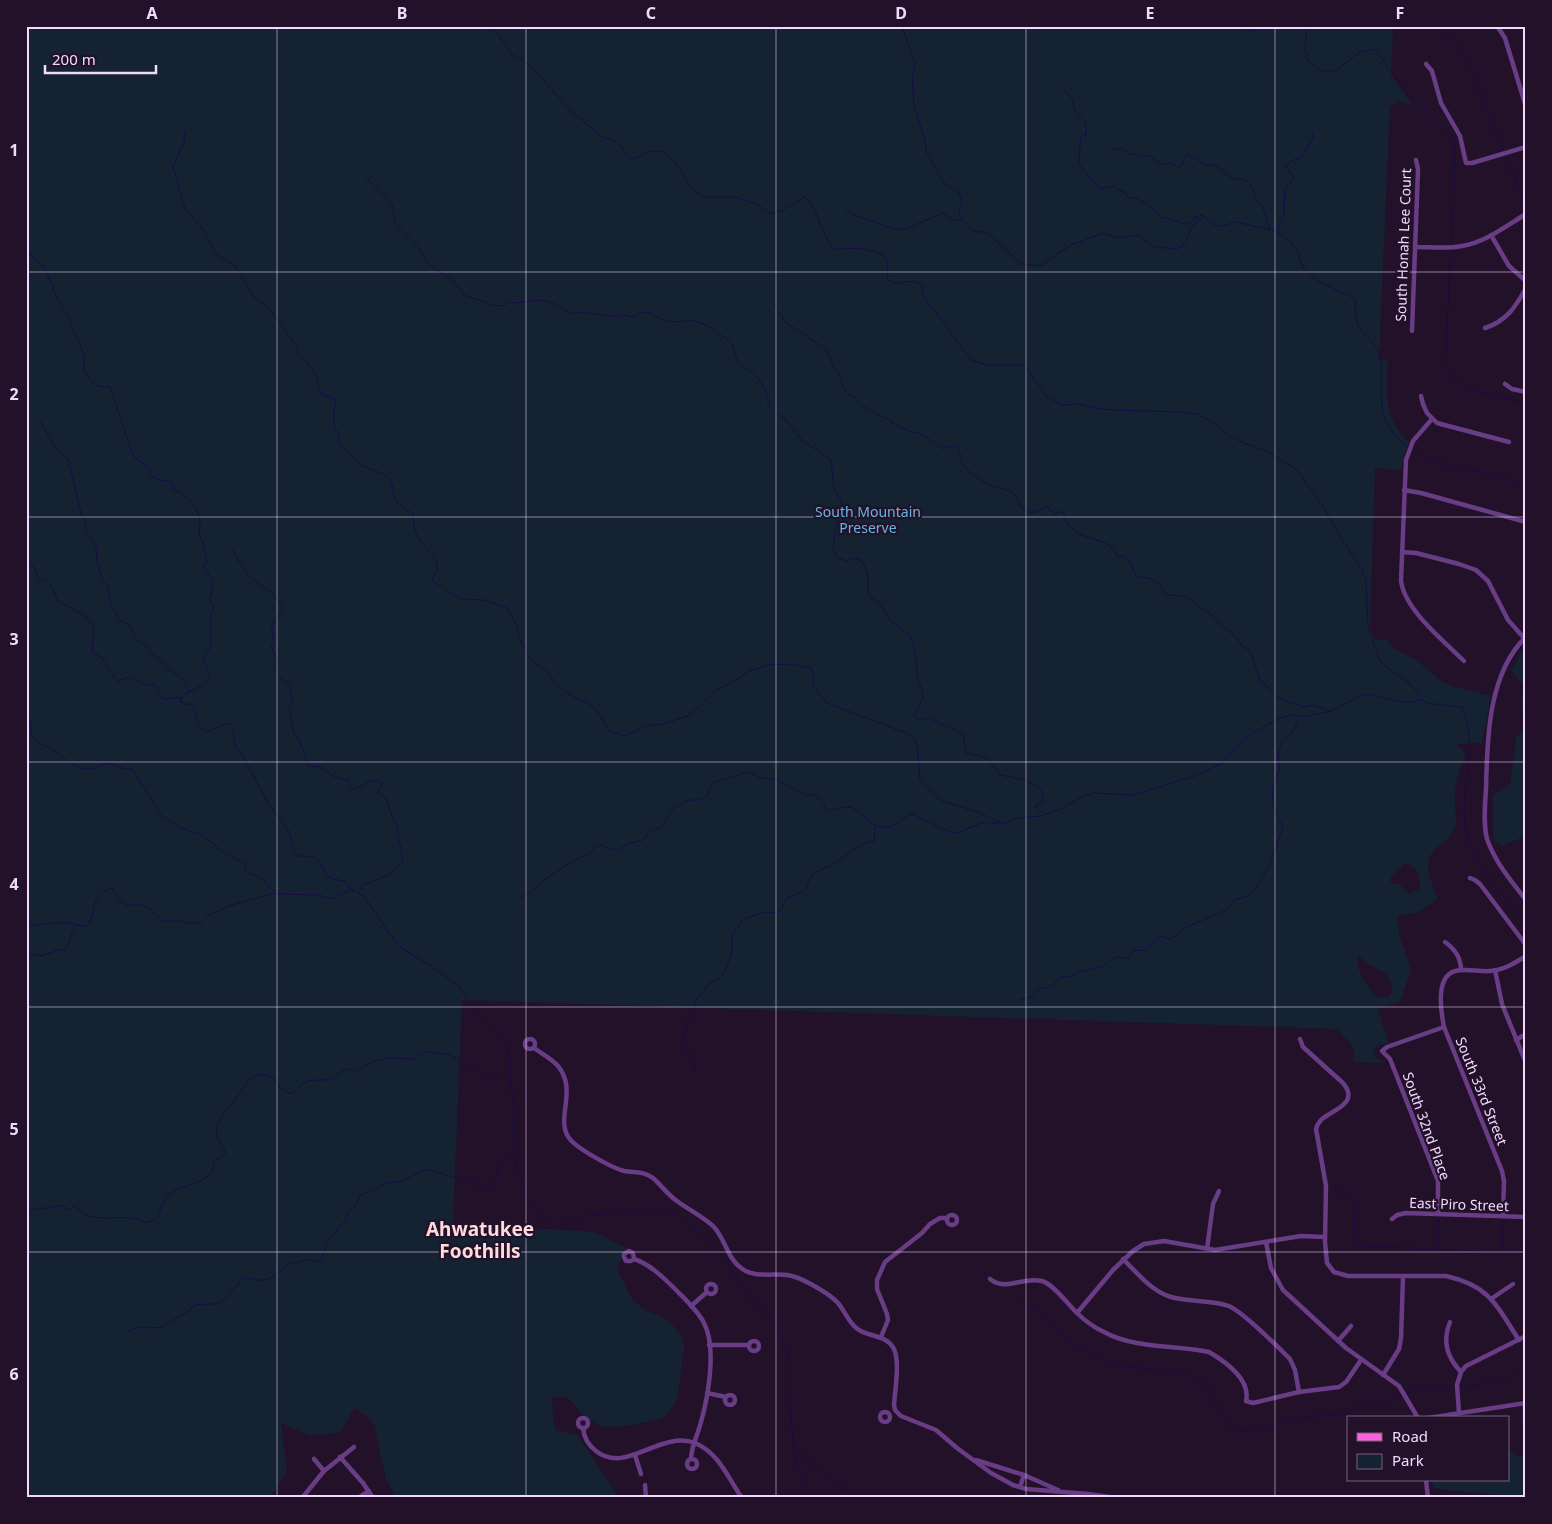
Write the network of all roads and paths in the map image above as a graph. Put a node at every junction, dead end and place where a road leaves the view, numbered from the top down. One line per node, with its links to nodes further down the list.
1 (1496, 26): 3 (street)
2 (1426, 64): 4 (street)
3 (1526, 107)
4 (1526, 147)
5 (1416, 160): 8 (street, South Honah Lee Court)
6 (1526, 214): 7 (street)
7 (1491, 235): 8 (street); 9 (street)
8 (1415, 247): 12 (street, South Honah Lee Court)
9 (1526, 281)
10 (1526, 288): 11 (street)
11 (1485, 328)
12 (1412, 331)
13 (1505, 384): 14 (street)
14 (1526, 392)
15 (1421, 396): 16 (street)
16 (1432, 419): 17 (street); 18 (street)
17 (1509, 442)
18 (1404, 490): 19 (street); 20 (street)
19 (1526, 522)
20 (1402, 552): 21 (street); 22 (street)
21 (1525, 638): 24 (street)
22 (1464, 661)
23 (1470, 878): 26 (street)
24 (1526, 900)
25 (1445, 942): 28 (street)
26 (1526, 945)
27 (1526, 956): 29 (street)
28 (1461, 970): 29 (street); 30 (street, South 33rd Street)
29 (1495, 970): 33 (street)
30 (1444, 1027): 37 (street, South 32nd Place); 38 (street, South 33rd Street)
31 (1526, 1034): 33 (street)
32 (1300, 1039): 42 (street)
33 (1516, 1040): 35 (street)
34 (534, 1048): 57 (street)
35 (1526, 1063)
36 (1219, 1191): 44 (street)
37 (1438, 1214): 38 (street, East Piro Street); 41 (street, East Piro Street)
38 (1503, 1216): 39 (street, East Piro Street)
39 (1526, 1217)
40 (947, 1218): 57 (street)
41 (1392, 1219)
42 (1325, 1237): 43 (street); 47 (street)
43 (1266, 1242): 44 (street); 59 (street)
44 (1207, 1249): 46 (street)
45 (634, 1259): 52 (street)
46 (1124, 1260): 53 (street); 65 (street)
47 (1403, 1277): 51 (street); 64 (street)
48 (990, 1279): 53 (street)
49 (1513, 1284): 51 (street)
50 (707, 1292): 52 (street)
51 (1491, 1299): 58 (street)
52 (691, 1306): 60 (street)
53 (1077, 1313): 65 (street)
54 (1450, 1322): 63 (street)
55 (1351, 1326): 59 (street)
56 (1526, 1336): 58 (street)
57 (881, 1337): 69 (street)
58 (1519, 1340): 63 (street)
59 (1338, 1341): 62 (street)
60 (710, 1345): 61 (street); 66 (street)
61 (749, 1345)
62 (1361, 1360): 64 (street); 65 (street)
63 (1461, 1372): 71 (street)
64 (1383, 1374): 72 (street)
65 (1300, 1392)
66 (707, 1393): 67 (street); 76 (street)
67 (726, 1397)
68 (1525, 1403): 71 (street); 74 (street)
69 (896, 1410): 70 (street); 80 (street)
70 (890, 1414)
71 (1459, 1414): 73 (street)
72 (1417, 1416)
73 (1435, 1416)
74 (1525, 1423)
75 (583, 1428): 78 (street)
76 (695, 1443): 78 (street); 82 (street); 95 (street)
77 (354, 1447): 79 (street)
78 (635, 1455): 84 (street)
79 (340, 1457): 83 (street); 89 (street)
80 (971, 1458): 85 (street); 88 (street)
81 (314, 1459): 83 (street)
82 (691, 1459)
83 (324, 1471): 91 (street)
84 (641, 1474)
85 (1024, 1475): 88 (street); 90 (street)
86 (1426, 1482): 97 (street)
87 (645, 1485): 94 (street)
88 (1020, 1487): 90 (street)
89 (369, 1491): 92 (street); 93 (street)
90 (1062, 1492): 96 (street)
91 (302, 1498)
92 (358, 1498)
93 (373, 1498)
94 (646, 1498)
95 (742, 1498)
96 (1116, 1498)
97 (1429, 1498): 98 (main road)
98 (1480, 1498)

